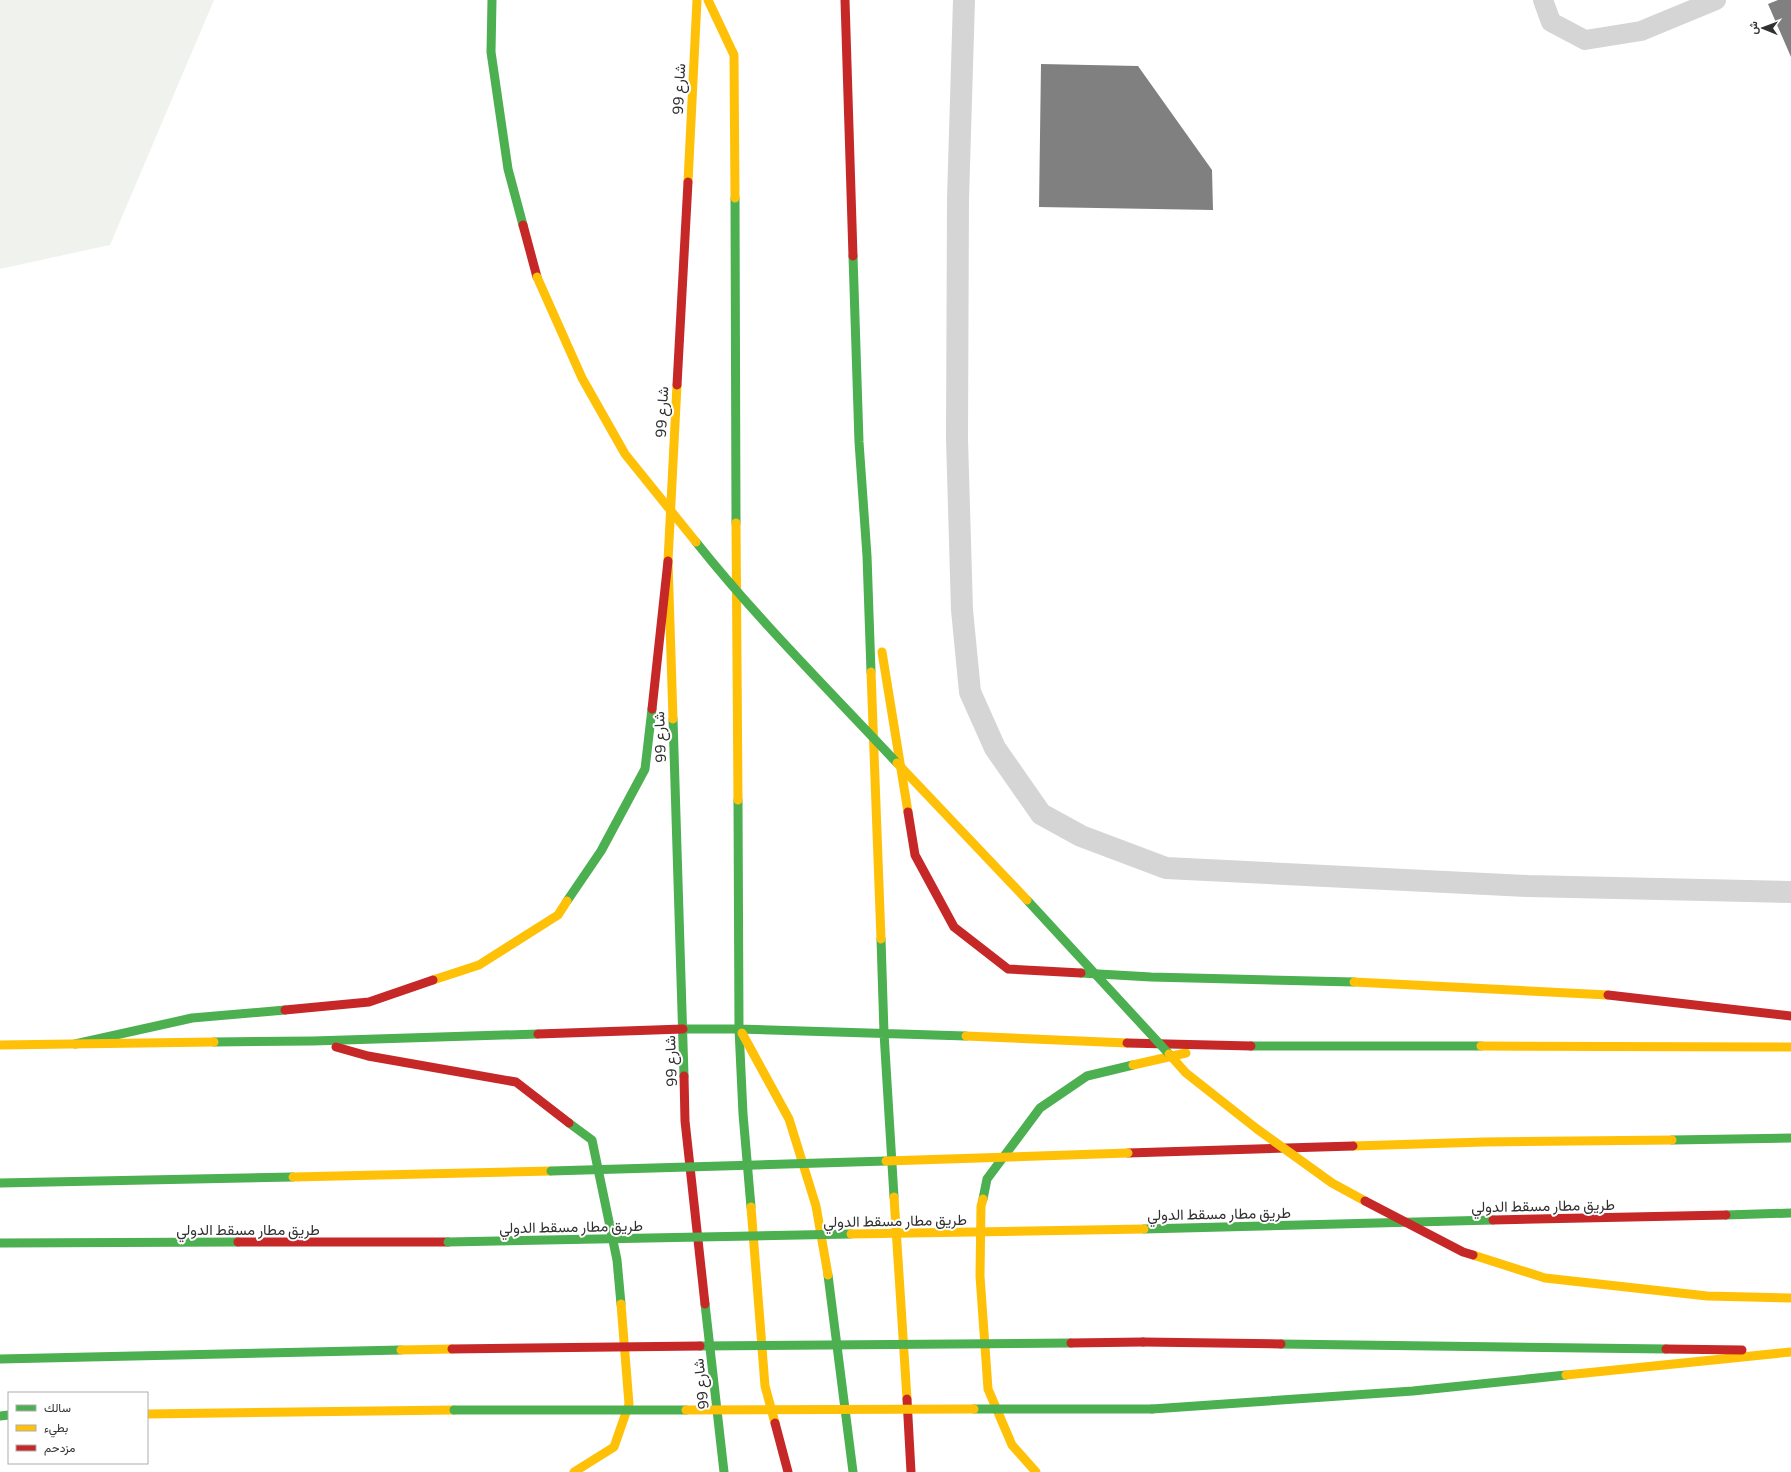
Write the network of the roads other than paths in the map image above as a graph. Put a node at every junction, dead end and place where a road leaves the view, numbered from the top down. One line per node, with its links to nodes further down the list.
1 (492, 0): 26 (main road, bridge)
2 (697, 0): 9 (main road, 99 شارع)
3 (708, 0): 12 (main road)
4 (845, 0): 8 (main road)
5 (964, 0): 10 (street)
6 (1543, 0): 7 (lane)
7 (1716, 0)
8 (867, 556): 11 (main road); 14 (main road)
9 (668, 561): 13 (main road, 99 شارع); 16 (main road)
10 (1791, 892)
11 (1791, 1016)
12 (739, 1028): 13 (main road); 14 (main road); 32 (main road); 33 (main road)
13 (683, 1029): 15 (main road); 31 (main road, 99 شارع)
14 (884, 1033): 18 (main road); 34 (main road)
15 (313, 1042): 16 (main road); 30 (main road)
16 (75, 1044): 17 (main road)
17 (0, 1045)
18 (1212, 1046): 19 (main road); 35 (main road)
19 (1791, 1047)
20 (1791, 1138): 22 (main road, bridge)
21 (0, 1175): 22 (main road)
22 (60, 1181): 23 (main road)
23 (0, 1183)
24 (1791, 1213): 25 (main road, طريق مطار مسقط الدولي, bridge)
25 (0, 1243)
26 (1791, 1298)
27 (1791, 1351): 28 (main road, bridge); 29 (main road, bridge)
28 (0, 1359)
29 (148, 1414)
30 (574, 1472)
31 (724, 1472)
32 (788, 1472)
33 (853, 1472)
34 (911, 1472)
35 (1036, 1472)

